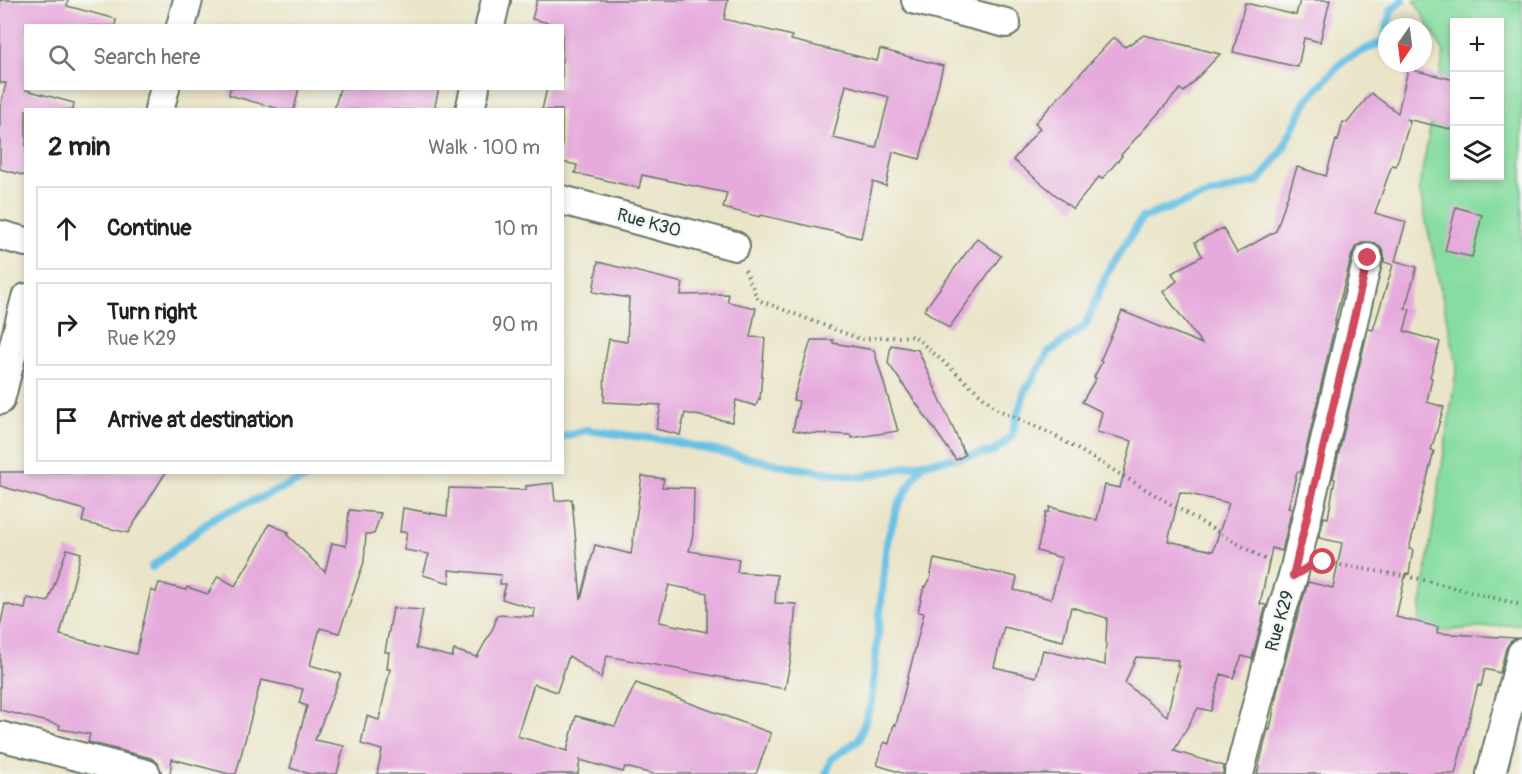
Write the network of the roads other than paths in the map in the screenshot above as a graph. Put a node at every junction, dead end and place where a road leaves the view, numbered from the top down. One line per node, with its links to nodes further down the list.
1 (188, 0): 5 (street)
2 (496, 0): 6 (street)
3 (916, 0): 4 (street)
4 (1006, 23)
5 (182, 24)
6 (490, 24)
7 (164, 90): 9 (street)
8 (475, 90): 10 (street)
9 (160, 108)
10 (470, 108)
11 (564, 201): 14 (street, Rue K30)
12 (0, 236): 13 (street)
13 (24, 242)
14 (735, 246)
15 (1368, 258): 21 (street, Rue K29)
16 (24, 306): 17 (street)
17 (0, 400)
18 (1522, 653): 22 (street)
19 (0, 736): 20 (street)
20 (146, 774)
21 (1239, 774)
22 (1491, 774)

